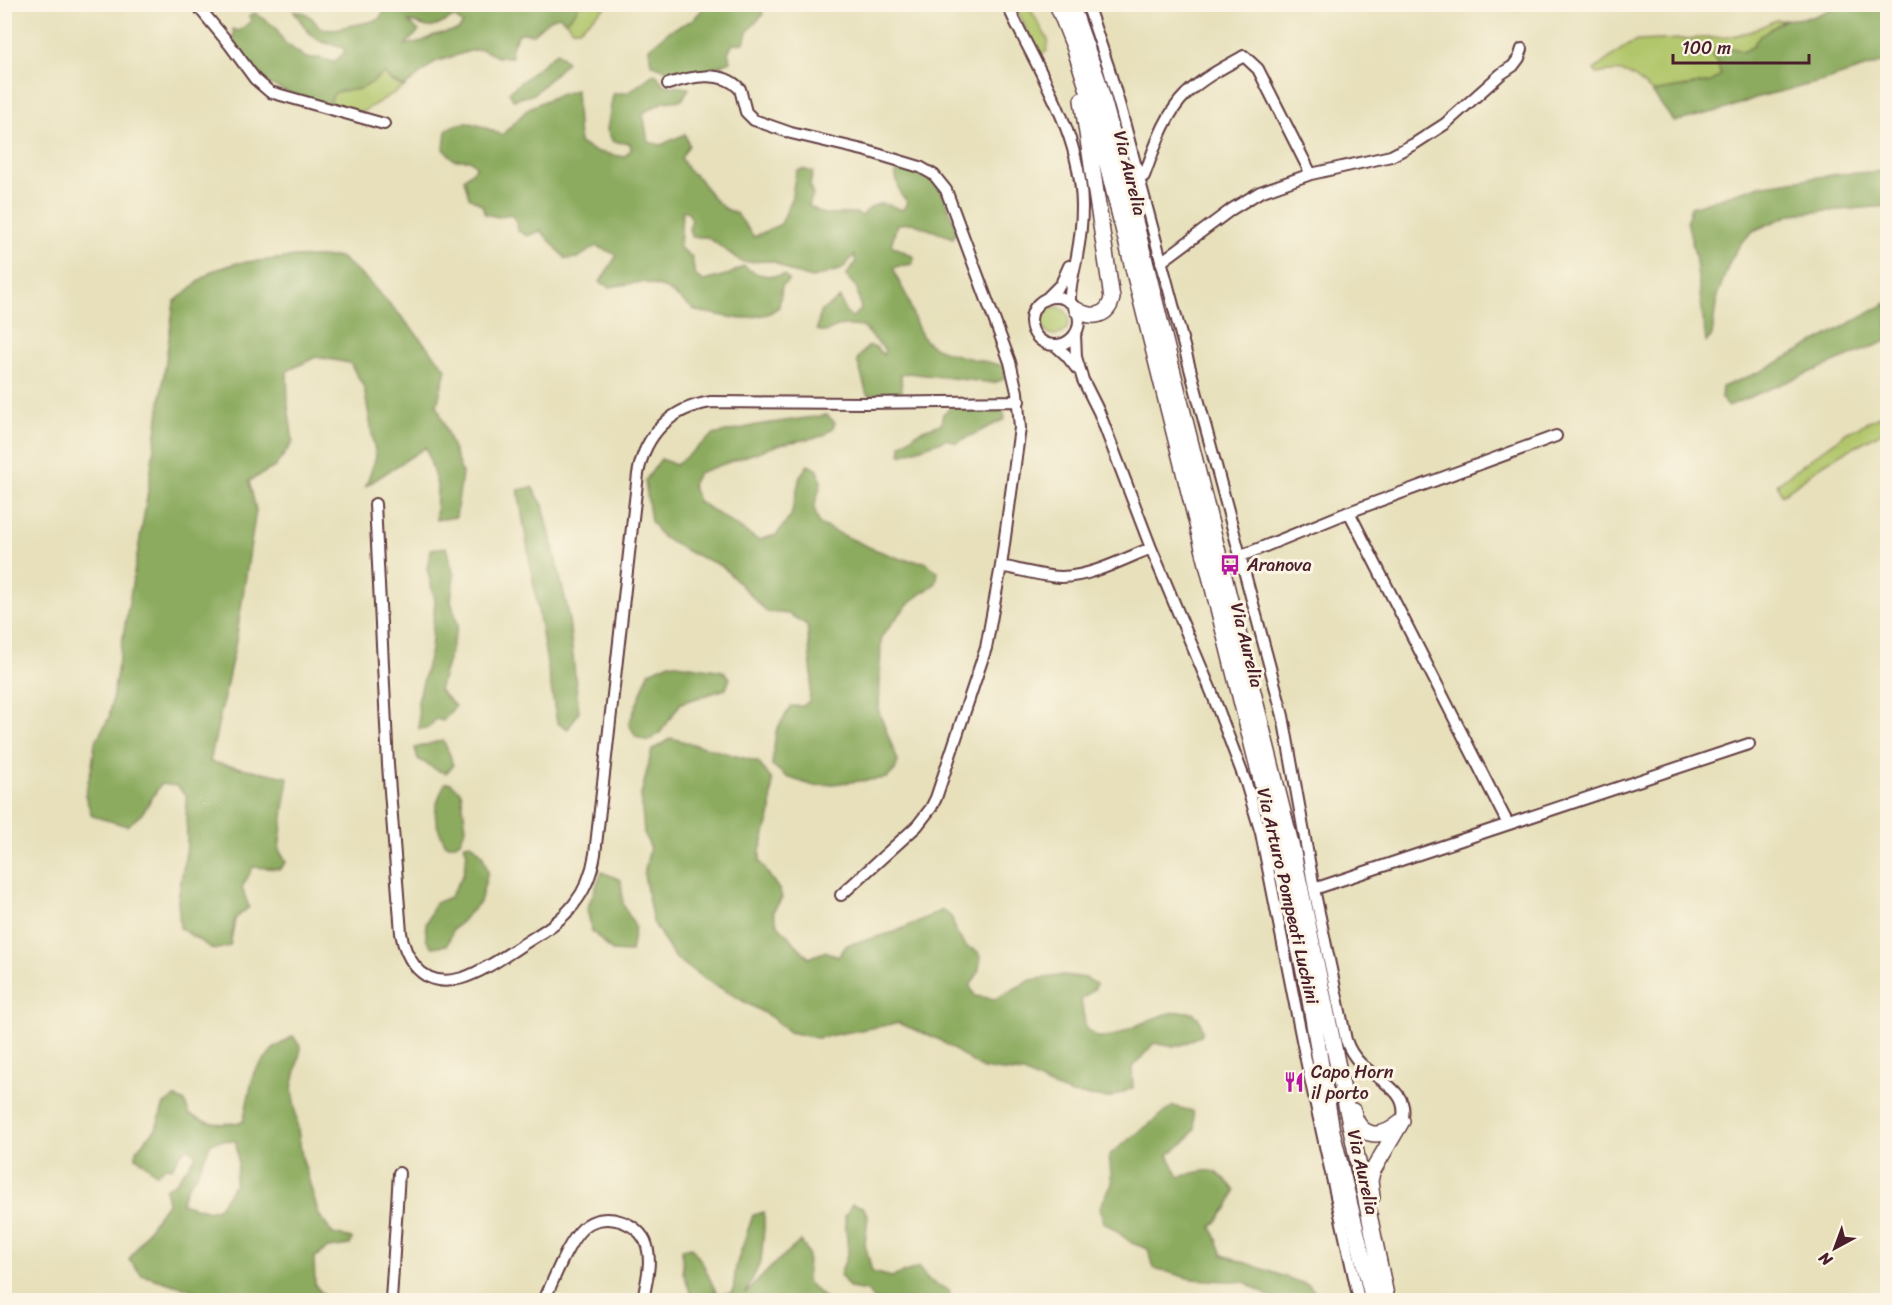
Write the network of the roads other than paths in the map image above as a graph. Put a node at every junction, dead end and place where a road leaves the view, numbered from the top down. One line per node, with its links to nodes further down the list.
1 (196, 4): 8 (street)
2 (1007, 4): 11 (street)
3 (1056, 4): 14 (highway); 37 (highway, Via Aurelia)
4 (1071, 4): 29 (highway, Via Aurelia)
5 (1087, 4): 10 (street)
6 (1522, 49): 9 (street)
7 (668, 84): 18 (street)
8 (384, 124)
9 (1311, 174): 10 (street); 12 (street)
10 (1139, 179): 12 (street)
11 (1078, 243): 13 (street); 14 (street)
12 (1161, 262): 23 (street)
13 (1048, 297): 14 (street); 16 (street)
14 (1073, 306): 15 (street)
15 (1075, 334): 16 (street); 17 (street, Via Arturo Pompeati Luchini)
16 (1055, 345): 17 (street, Via Arturo Pompeati Luchini)
17 (1083, 380): 22 (street, Via Arturo Pompeati Luchini)
18 (1019, 401): 20 (street); 24 (street)
19 (1556, 436): 21 (street)
20 (375, 504)
21 (1349, 512): 23 (street); 26 (street)
22 (1151, 548): 24 (street); 36 (street, Via Arturo Pompeati Luchini)
23 (1241, 556): 27 (street)
24 (1001, 566): 28 (street)
25 (1749, 744): 26 (street)
26 (1508, 824): 27 (street)
27 (1314, 889): 30 (street)
28 (841, 895)
29 (1333, 1048): 30 (highway); 32 (highway, Via Aurelia)
30 (1402, 1121): 32 (highway)
31 (399, 1173): 33 (street)
32 (1380, 1271): 38 (highway, Via Aurelia)
33 (391, 1300)
34 (544, 1300): 35 (street)
35 (643, 1300)
36 (1359, 1300)
37 (1373, 1300)
38 (1387, 1300)

